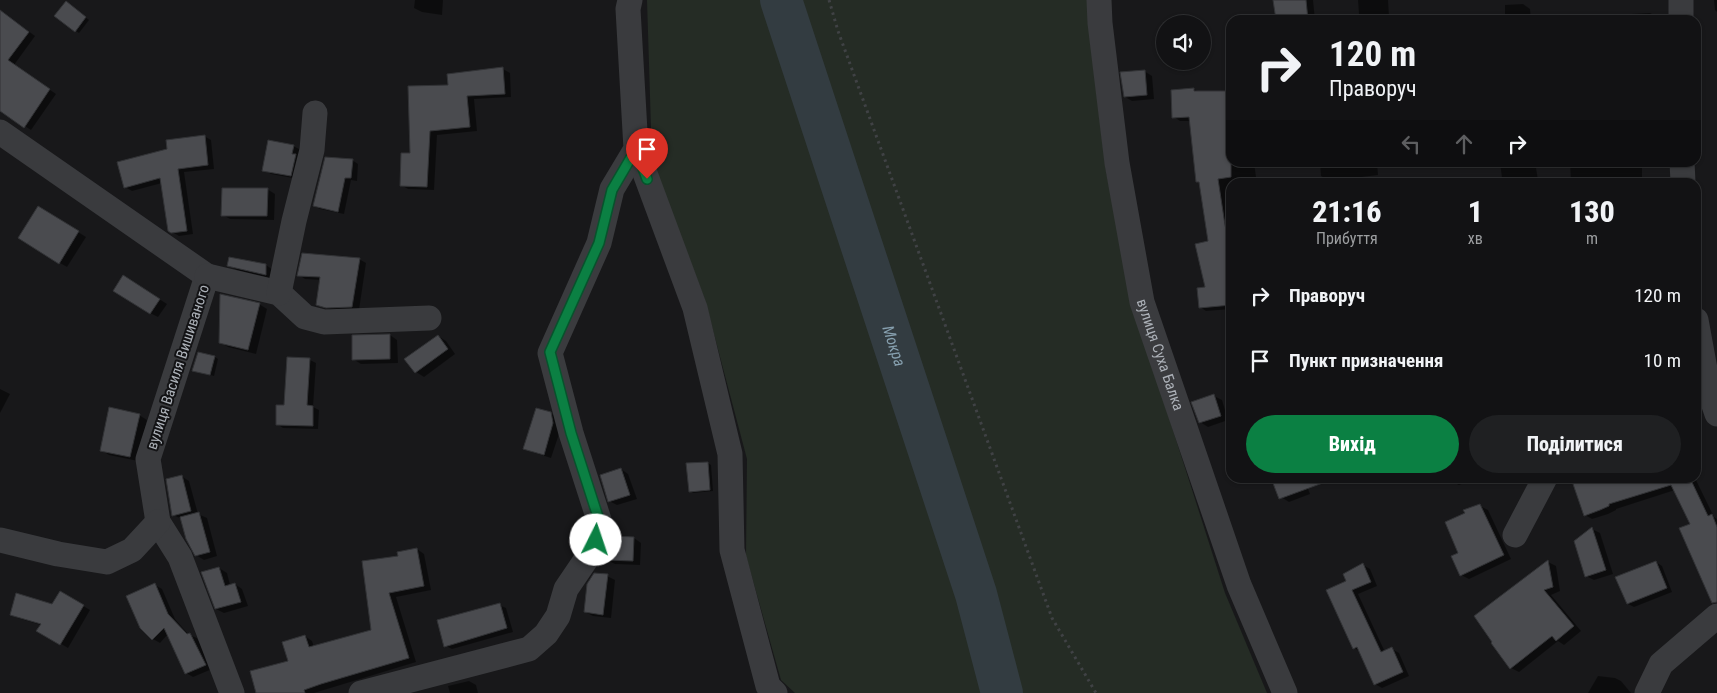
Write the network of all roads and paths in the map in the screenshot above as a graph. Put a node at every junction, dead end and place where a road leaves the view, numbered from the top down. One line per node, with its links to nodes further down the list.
1 (630, 0): 8 (street)
2 (829, 0): 23 (path)
3 (1099, 0): 24 (street, вулиця Суха Балка)
4 (1681, 0): 5 (street)
5 (1681, 15)
6 (314, 113): 10 (street)
7 (0, 132): 9 (street, вулиця Василя Вишиваного)
8 (636, 149): 21 (street); 22 (street)
9 (207, 276): 10 (street); 15 (street, вулиця Василя Вишиваного)
10 (280, 293): 11 (street)
11 (429, 318)
12 (1701, 357): 13 (street)
13 (1707, 401)
14 (1542, 483): 16 (street)
15 (158, 522): 17 (street); 20 (street, вулиця Василя Вишиваного)
16 (1515, 534)
17 (0, 540)
18 (1717, 616): 19 (street)
19 (1661, 664): 25 (street); 26 (street)
20 (232, 693)
21 (361, 693)
22 (775, 693)
23 (1096, 693)
24 (1285, 693)
25 (1647, 693)
26 (1659, 693)

